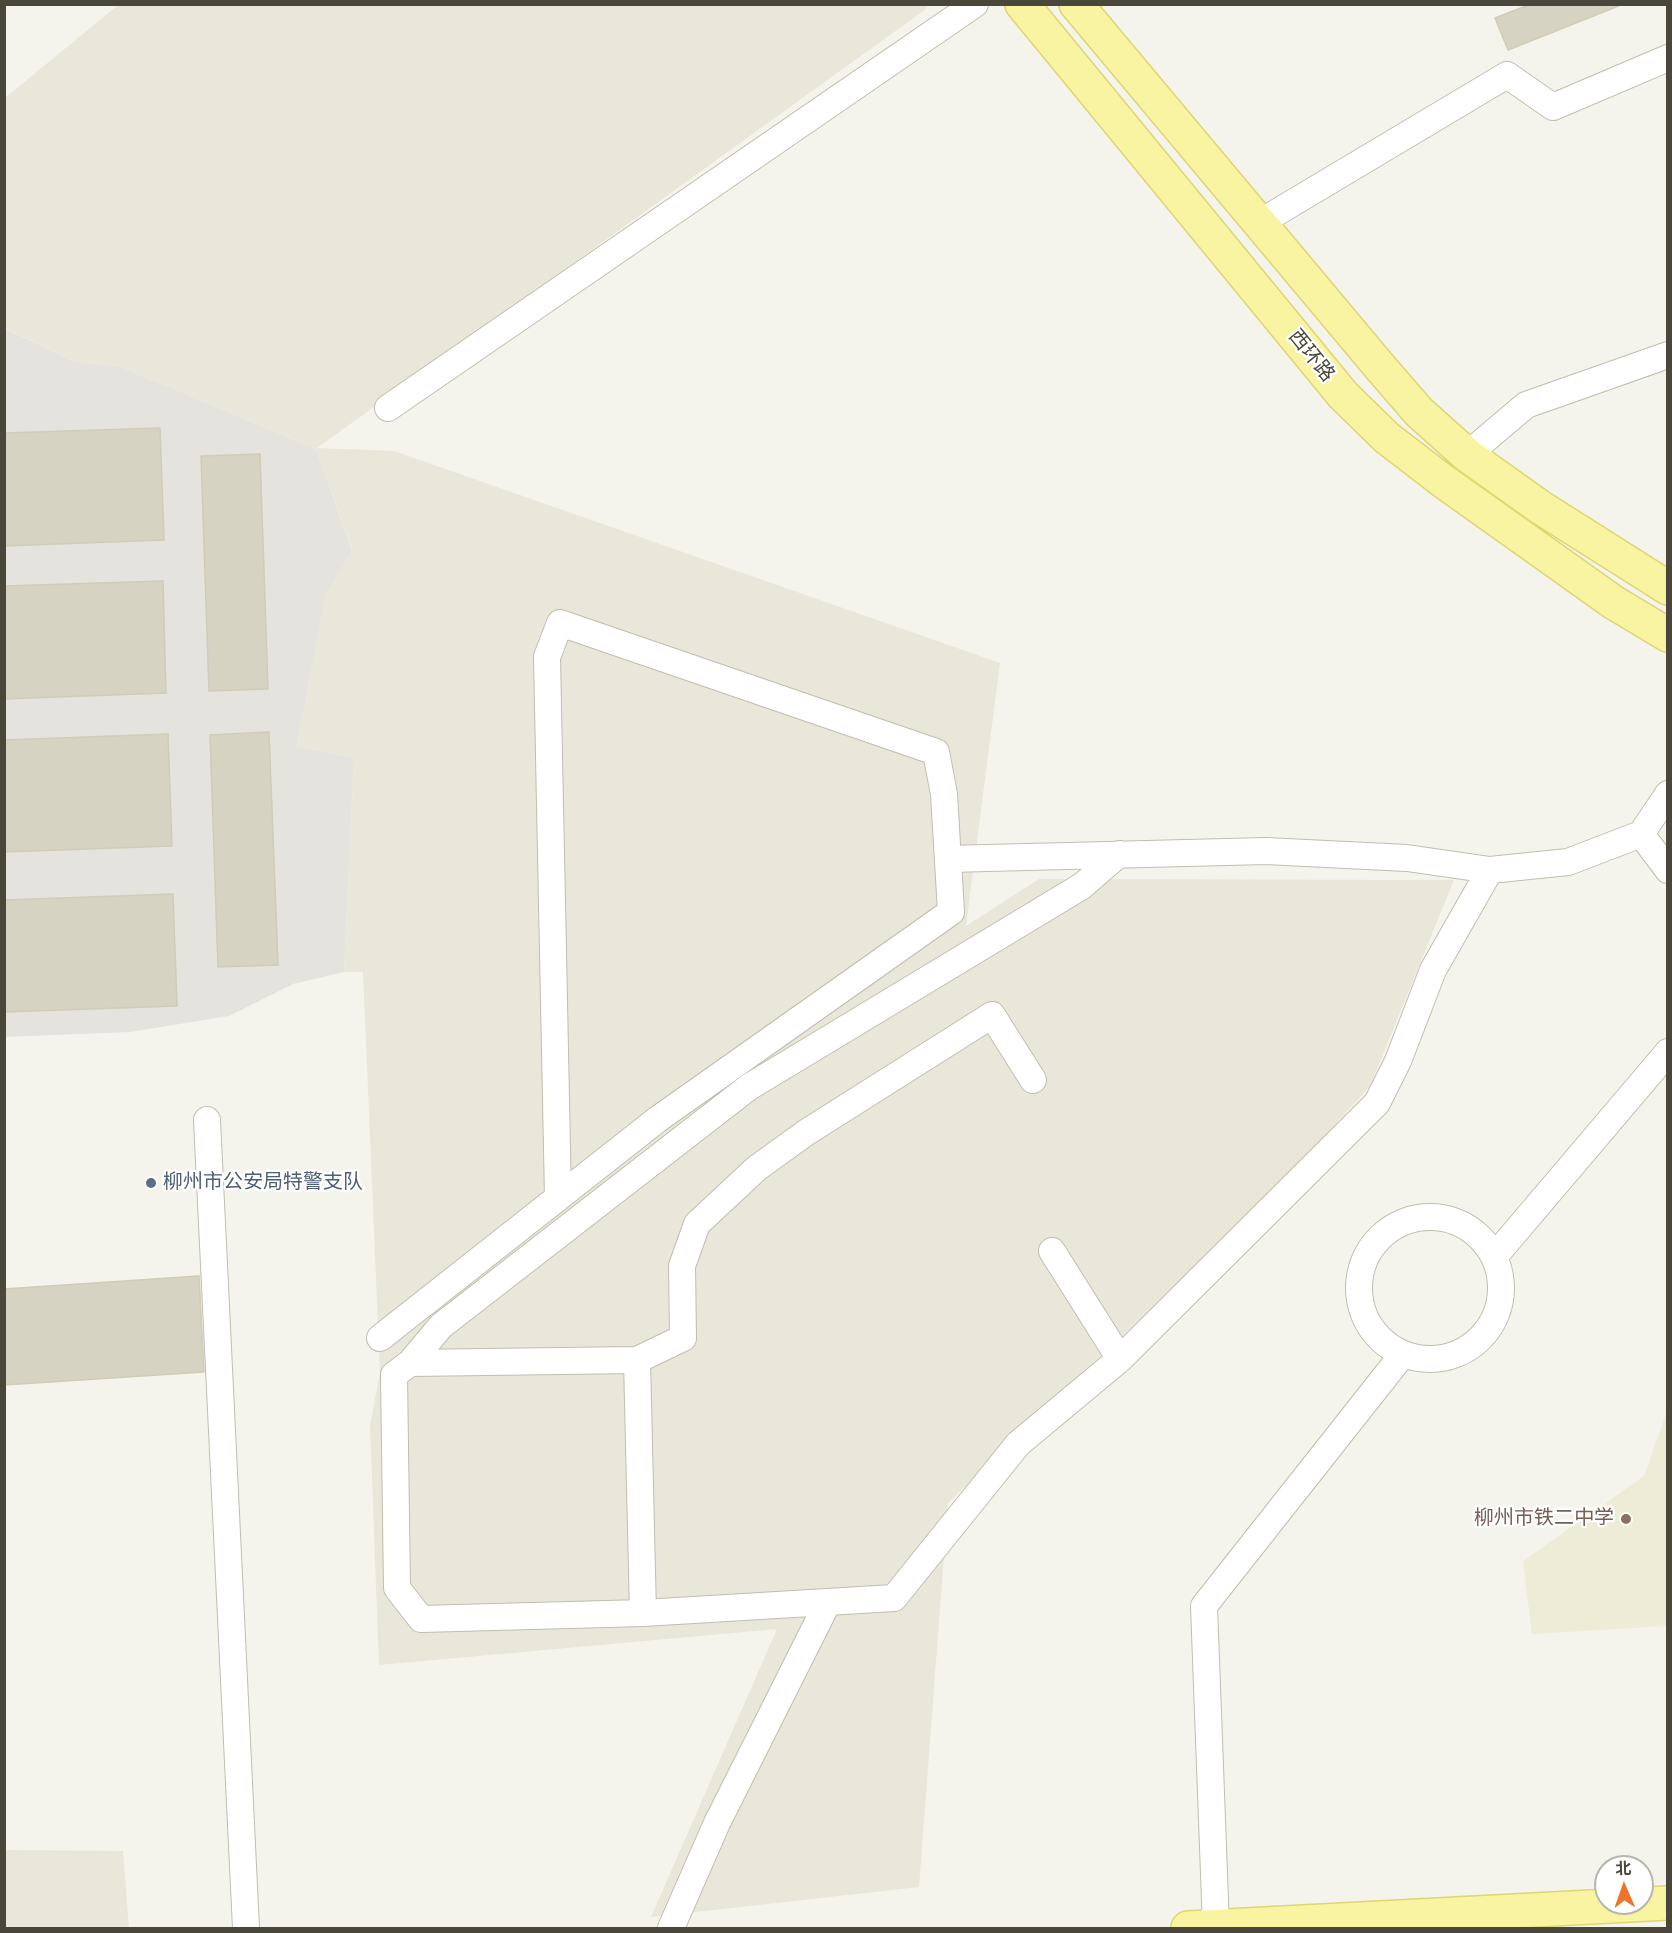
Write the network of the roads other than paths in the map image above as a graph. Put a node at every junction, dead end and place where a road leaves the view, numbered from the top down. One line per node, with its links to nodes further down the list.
1 (975, 4): 7 (street)
2 (1022, 4): 10 (main road, 西环路)
3 (1084, 7): 5 (main road)
4 (1668, 58): 5 (street)
5 (1259, 223): 8 (main road)
6 (1664, 358): 8 (street)
7 (388, 408)
8 (1467, 455): 9 (main road)
9 (1668, 588)
10 (1668, 635)
11 (1668, 794): 12 (street)
12 (1641, 834): 15 (street); 16 (street)
13 (1119, 855): 14 (street); 15 (street); 27 (street)
14 (948, 859): 20 (street); 20 (street)
15 (1490, 870): 25 (street)
16 (1668, 870)
17 (1668, 1052): 22 (street)
18 (1033, 1080): 26 (street)
19 (207, 1120): 32 (street)
20 (558, 1198): 23 (street)
21 (1052, 1251): 25 (street)
22 (1494, 1257): 24 (street); 24 (street)
23 (380, 1338)
24 (1403, 1354): 31 (street)
25 (1120, 1359): 28 (street)
26 (637, 1360): 27 (street); 29 (street)
27 (410, 1363): 29 (street)
28 (828, 1602): 29 (street); 33 (street)
29 (643, 1613)
30 (1668, 1903): 31 (main road)
31 (1202, 1928)
32 (246, 1929)
33 (671, 1929)

